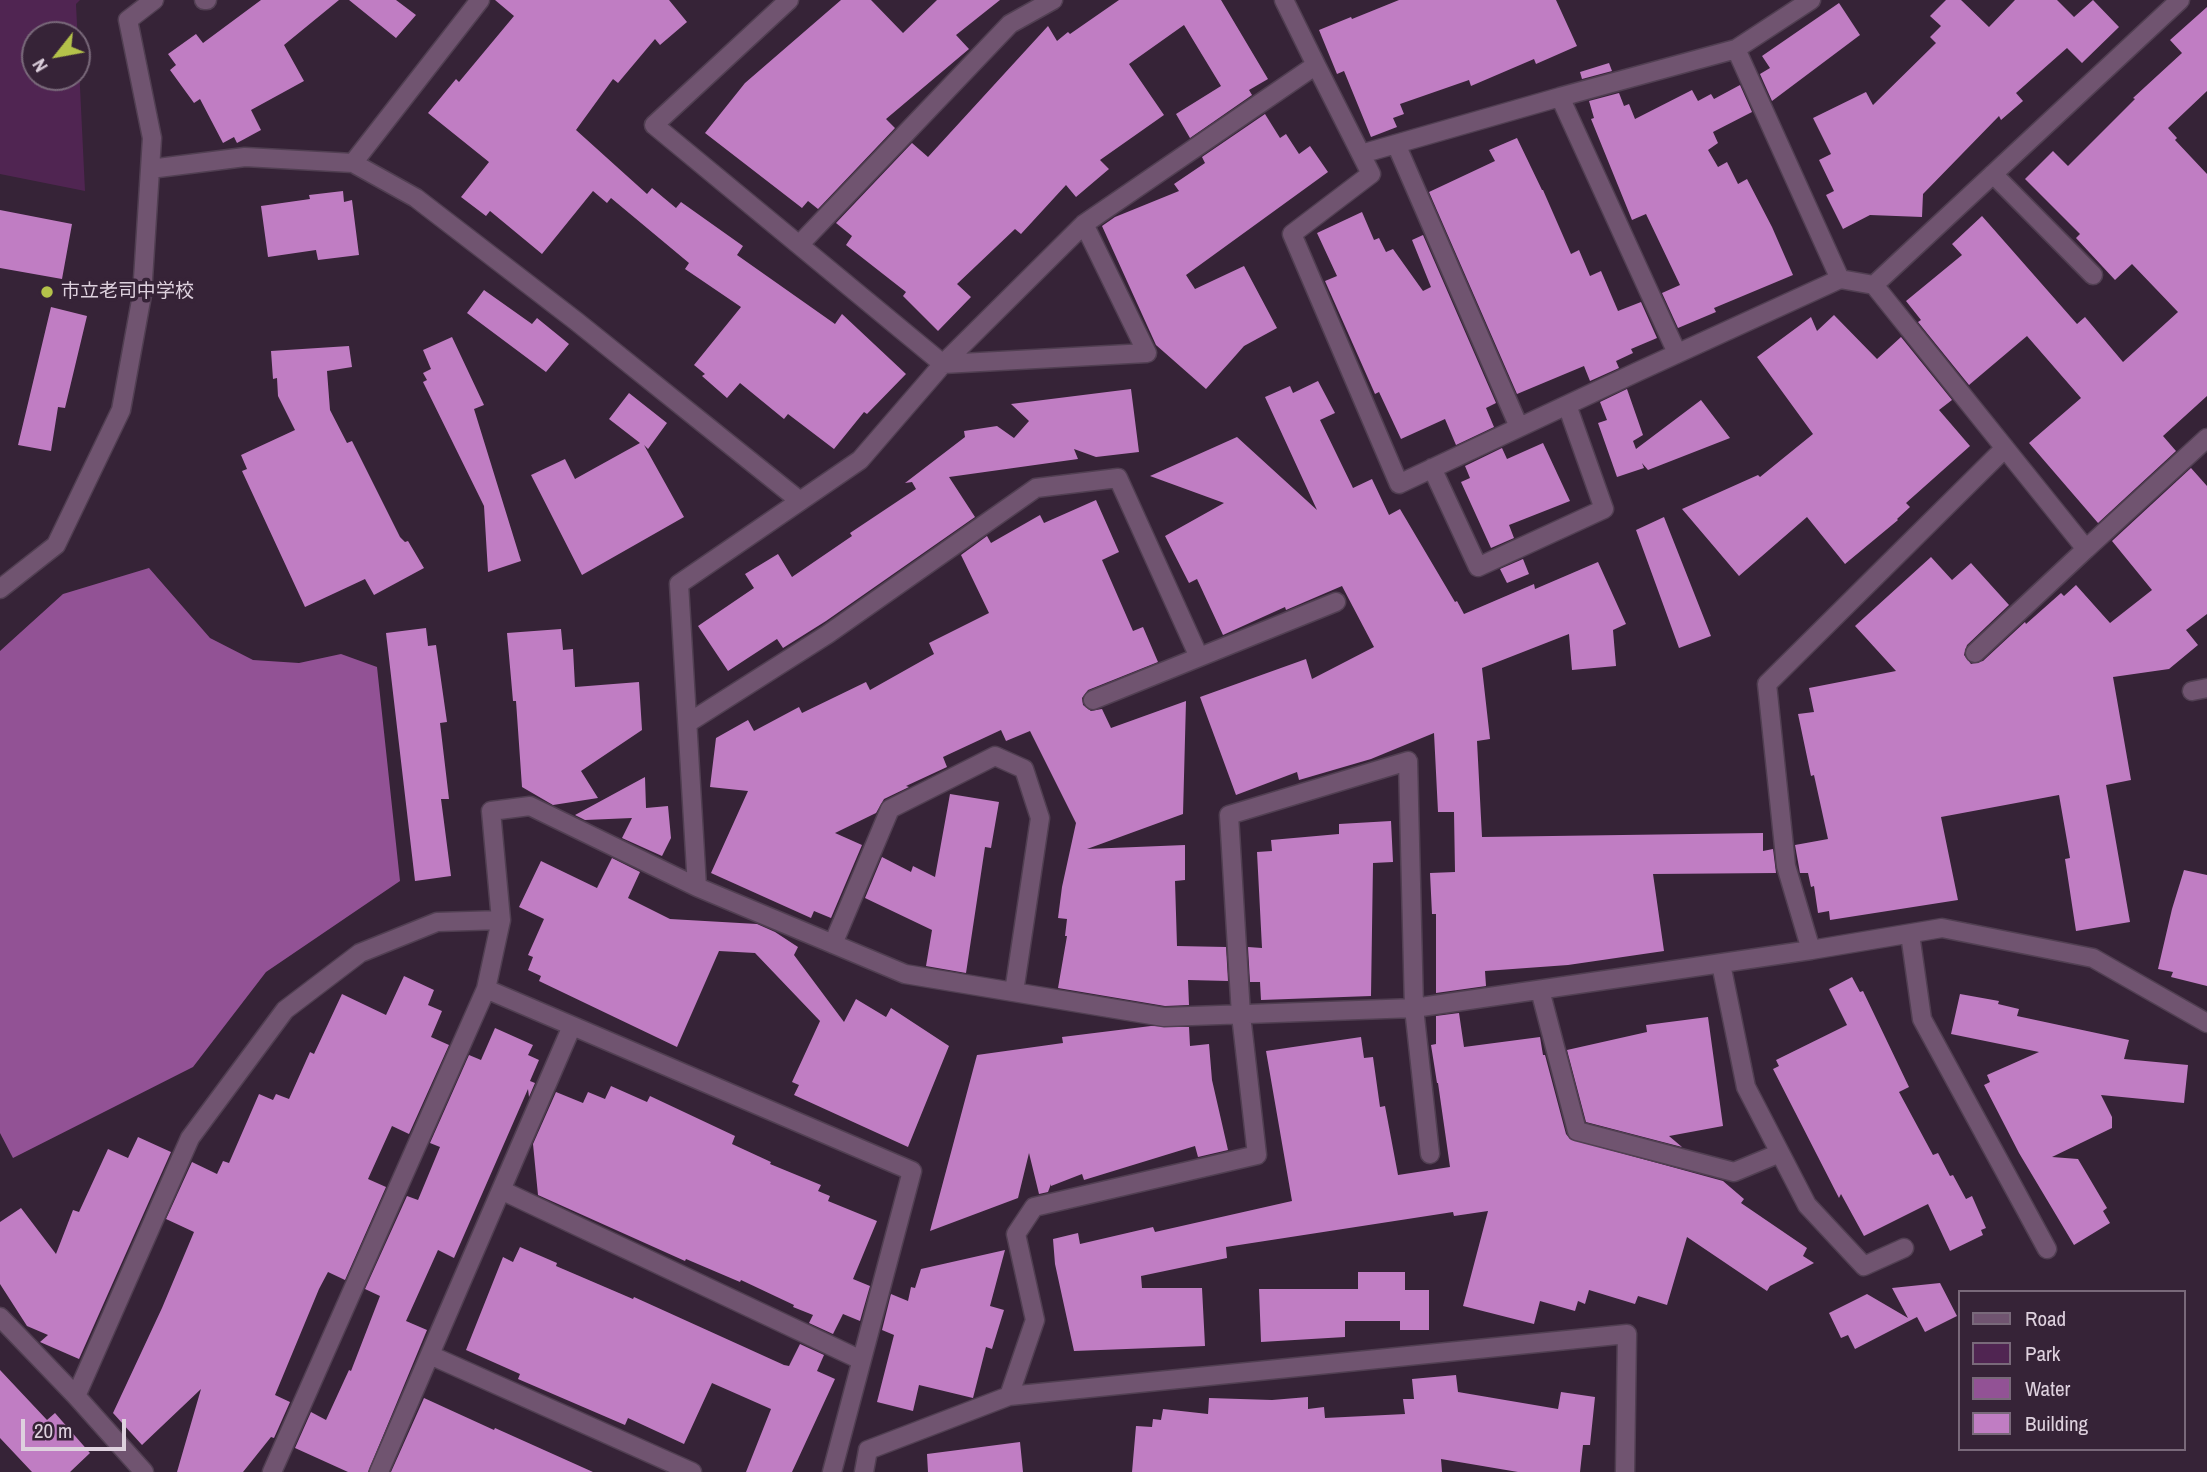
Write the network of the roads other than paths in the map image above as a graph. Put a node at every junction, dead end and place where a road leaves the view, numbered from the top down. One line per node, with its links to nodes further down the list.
1 (154, 0): 14 (street)
2 (480, 0): 13 (street)
3 (789, 0): 17 (street)
4 (1053, 0): 17 (street)
5 (1284, 0): 9 (street)
6 (1811, 0): 8 (street)
7 (2180, 0): 15 (street)
8 (1737, 49): 10 (street); 19 (street)
9 (1316, 65): 12 (street); 16 (street)
10 (1560, 97): 11 (street); 21 (street)
11 (1396, 144): 12 (street); 24 (street)
12 (1361, 154): 27 (street)
13 (353, 163): 14 (street); 28 (street)
14 (150, 169): 30 (street)
15 (1993, 174): 18 (street); 20 (street)
16 (1084, 224): 22 (street); 22 (street)
17 (799, 245): 22 (street)
18 (2093, 275)
19 (1840, 279): 20 (street); 21 (street)
20 (1874, 285): 26 (street)
21 (1677, 353): 23 (street)
22 (943, 364): 28 (street)
23 (1567, 405): 24 (street); 27 (street)
24 (1519, 427): 27 (street)
25 (2207, 438): 29 (street)
26 (2005, 448): 29 (street); 40 (street)
27 (1432, 468)
28 (800, 501): 35 (street)
29 (2086, 549): 32 (street)
30 (0, 589)
31 (1336, 602): 33 (street)
32 (1975, 653)
33 (1199, 657): 34 (street); 35 (street)
34 (1093, 700)
35 (688, 723): 36 (street)
36 (697, 887): 37 (street); 39 (street)
37 (500, 920): 42 (street); 57 (street)
38 (1910, 934): 40 (street); 47 (street); 53 (street)
39 (833, 944): 44 (street); 44 (street)
40 (1811, 950): 41 (street)
41 (1721, 964): 43 (street); 49 (street)
42 (486, 989): 48 (street); 60 (street)
43 (1540, 990): 45 (street); 49 (street)
44 (1014, 992): 46 (street)
45 (1414, 1008): 46 (street); 46 (street); 50 (street)
46 (1241, 1015): 58 (street)
47 (2207, 1023)
48 (572, 1026): 51 (street); 56 (street)
49 (1780, 1153): 52 (street)
50 (1430, 1154)
51 (501, 1190): 55 (street); 56 (street)
52 (1904, 1248)
53 (2047, 1249)
54 (0, 1317): 57 (street)
55 (430, 1355): 61 (street); 62 (street)
56 (862, 1360): 63 (street)
57 (76, 1396): 59 (street)
58 (1009, 1396): 64 (street); 65 (street)
59 (144, 1472)
60 (272, 1472)
61 (379, 1472)
62 (692, 1472)
63 (832, 1472)
64 (864, 1472)
65 (1625, 1472)

